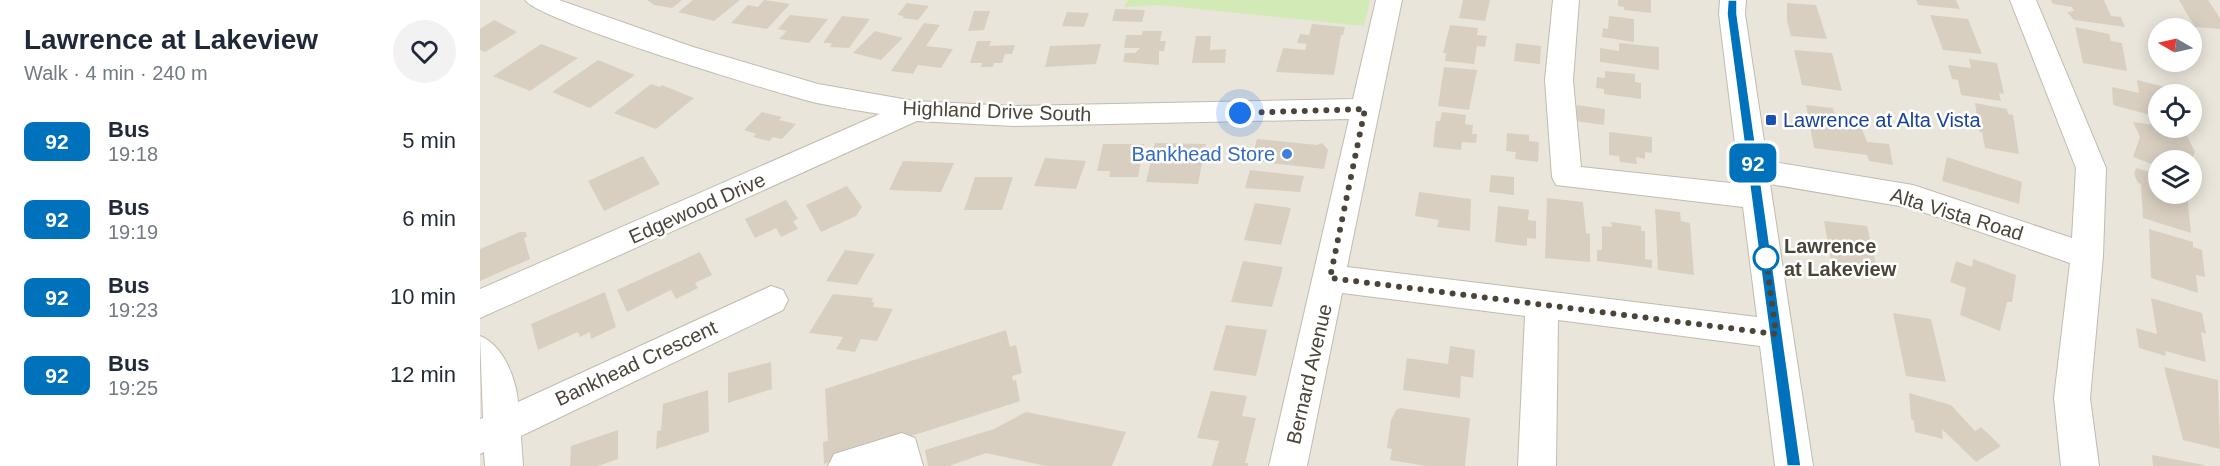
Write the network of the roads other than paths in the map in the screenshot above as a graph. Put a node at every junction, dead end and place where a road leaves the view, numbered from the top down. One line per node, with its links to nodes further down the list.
1 (538, 0): 6 (street, Highland Drive South)
2 (1389, 0): 7 (street, Bernard Avenue)
3 (1566, 0): 9 (street, Alta Vista Road)
4 (1733, 0): 9 (street)
5 (2023, 0): 10 (street)
6 (571, 6): 8 (street, Highland Drive South)
7 (1365, 109): 8 (street, Highland Drive South); 11 (street, Bernard Avenue)
8 (914, 111): 13 (street, Edgewood Drive)
9 (1756, 183): 10 (street, Alta Vista Road); 15 (street)
10 (2087, 256): 24 (street)
11 (1330, 278): 14 (street); 21 (street, Bernard Avenue)
12 (771, 300): 17 (street, Bankhead Crescent)
13 (480, 304)
14 (1542, 305): 15 (street); 22 (street)
15 (1776, 334): 23 (street)
16 (480, 351): 17 (street)
17 (491, 432): 18 (street)
18 (504, 466)
19 (847, 466): 20 (street)
20 (904, 466)
21 (1288, 466)
22 (1537, 466)
23 (1794, 466)
24 (2079, 466)

